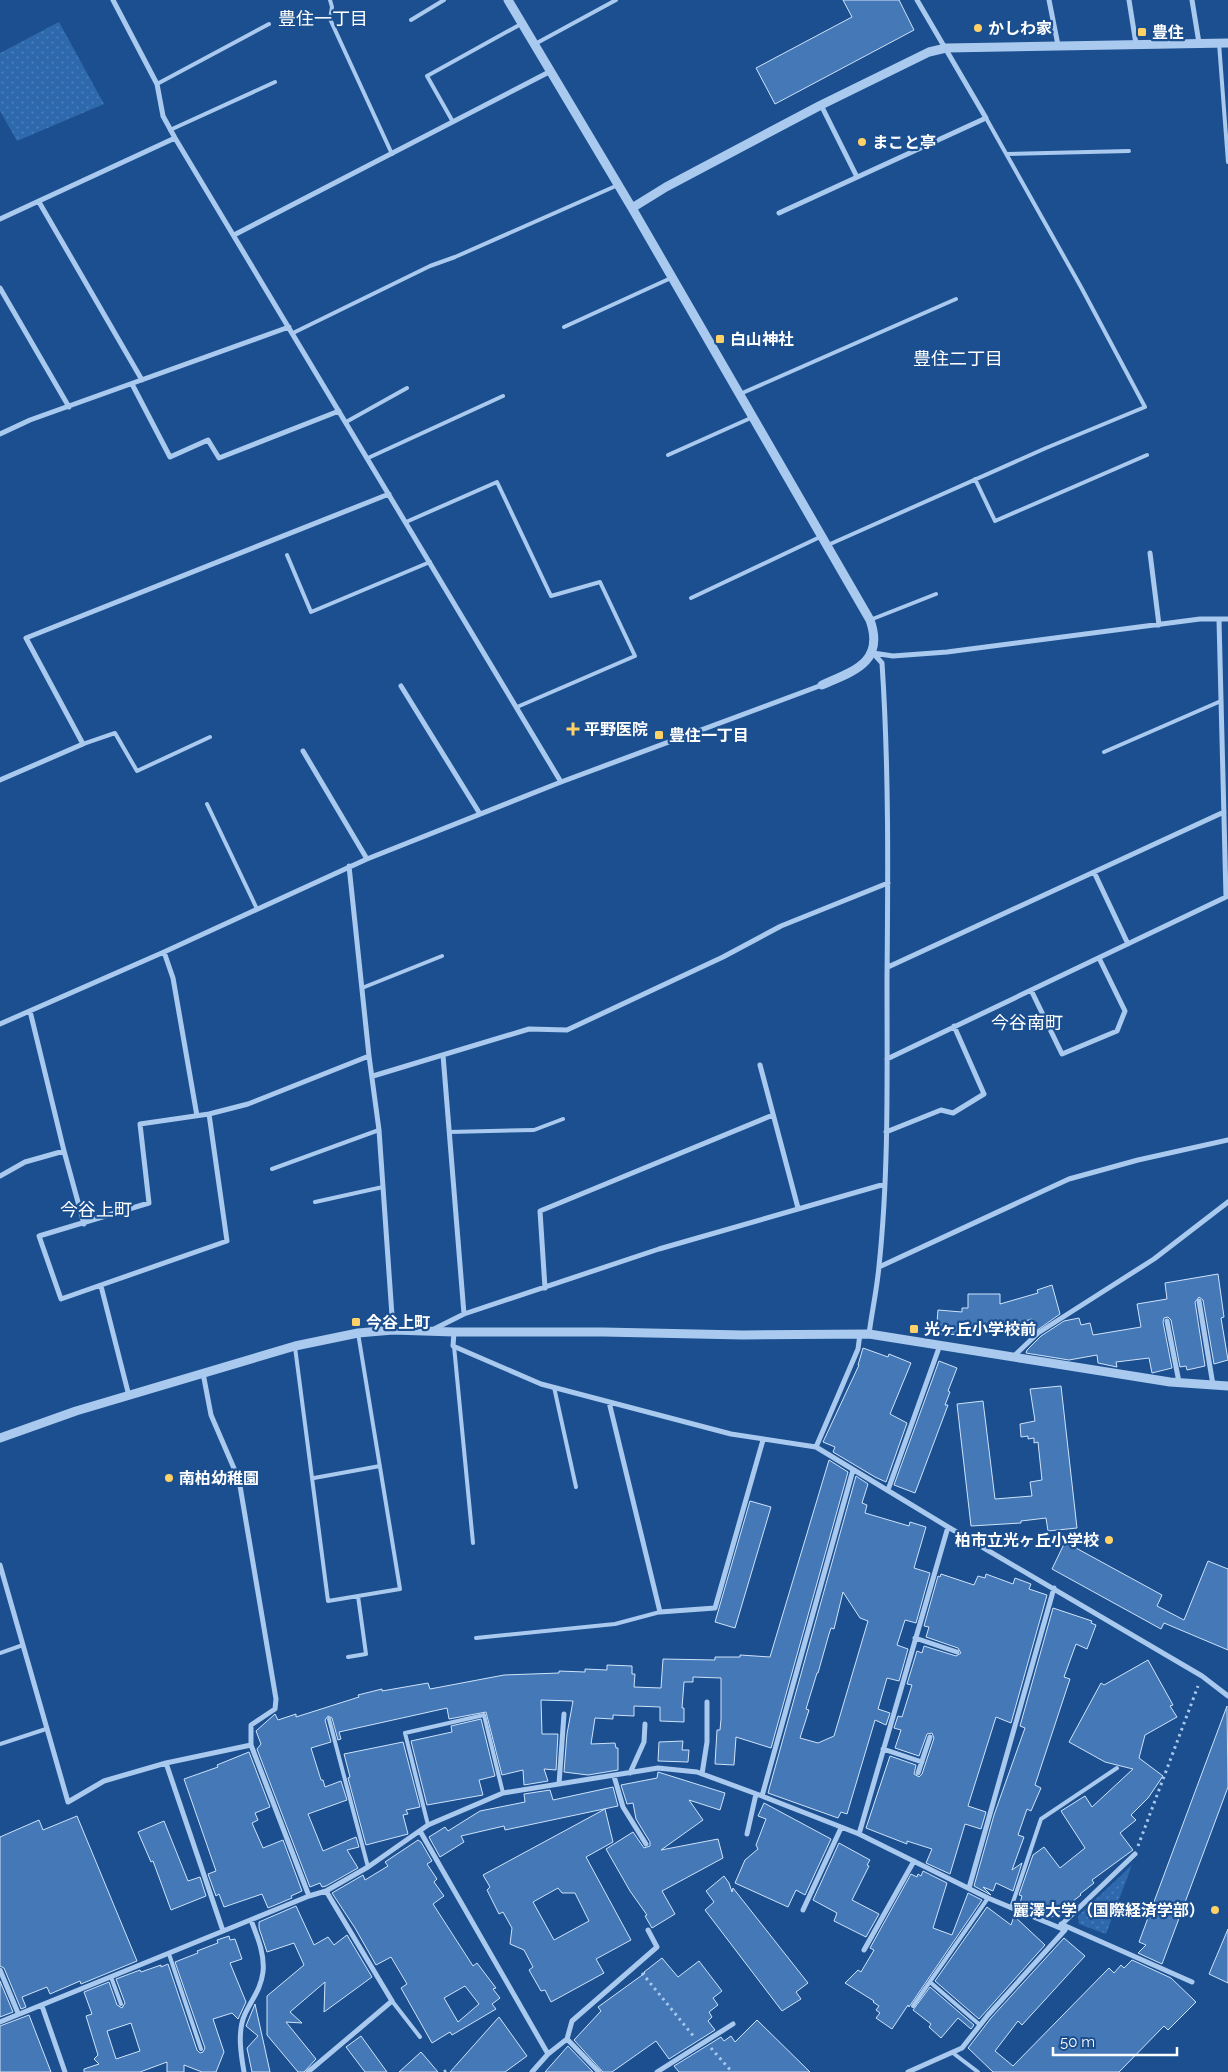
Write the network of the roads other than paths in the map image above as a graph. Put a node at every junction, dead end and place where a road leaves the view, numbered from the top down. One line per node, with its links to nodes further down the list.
1 (113, 0): 21 (street)
2 (330, 0): 28 (lane)
3 (444, 0): 10 (lane)
4 (508, 0): 12 (street)
5 (616, 0): 15 (lane)
6 (917, 0): 18 (street)
7 (1049, 0): 17 (street)
8 (1129, 0): 16 (street)
9 (1192, 0): 13 (street)
10 (411, 20)
11 (269, 24): 21 (lane)
12 (523, 24): 15 (street); 24 (lane)
13 (1199, 43): 14 (street); 16 (street)
14 (1224, 43): 30 (lane)
15 (535, 44): 19 (street)
16 (1136, 44): 17 (street)
17 (1058, 45): 18 (street)
18 (946, 48): 22 (street); 23 (street)
19 (551, 71): 24 (street); 32 (street)
20 (275, 82): 25 (lane)
21 (157, 84): 25 (street)
22 (821, 105): 31 (street); 34 (street)
23 (986, 118): 29 (lane); 31 (street)
24 (452, 122): 28 (street)
25 (170, 130): 26 (street)
26 (174, 138): 33 (street); 37 (street)
27 (1129, 151): 29 (lane)
28 (392, 154): 37 (street)
29 (1007, 154): 57 (lane)
30 (1228, 162)
31 (857, 177): 35 (street)
32 (618, 185): 34 (street); 43 (lane)
33 (39, 202): 36 (street); 44 (street)
34 (632, 208): 38 (street)
35 (779, 213)
36 (0, 219)
37 (234, 235): 41 (street)
38 (672, 277): 42 (lane); 47 (street)
39 (0, 288): 49 (street)
40 (956, 298): 47 (lane)
41 (289, 327): 43 (street); 44 (street)
42 (564, 327)
43 (293, 333): 50 (street)
44 (142, 380): 45 (street)
45 (132, 384): 49 (street); 50 (street)
46 (406, 388): 52 (lane)
47 (740, 394): 51 (street)
48 (503, 396): 56 (lane)
49 (69, 407): 53 (street)
50 (339, 411): 52 (street)
51 (753, 417): 54 (lane); 60 (street)
52 (346, 422): 56 (street)
53 (0, 434)
54 (668, 455)
55 (1147, 455): 57 (lane)
56 (368, 458): 58 (street)
57 (975, 479): 61 (lane)
58 (389, 494): 59 (street); 77 (street)
59 (406, 522): 64 (street); 75 (lane)
60 (822, 536): 61 (street); 66 (lane)
61 (828, 545): 68 (street)
62 (1150, 553): 70 (street)
63 (287, 555): 64 (lane)
64 (430, 562): 75 (street)
65 (936, 594): 68 (lane)
66 (691, 598)
67 (1228, 619): 69 (street)
68 (870, 620): 71 (street)
69 (1219, 620): 70 (street); 74 (street)
70 (1159, 625): 71 (street)
71 (872, 653): 72 (street); 88 (street)
72 (822, 685): 81 (street)
73 (401, 686): 84 (street)
74 (1221, 701): 79 (lane); 83 (street)
75 (517, 707): 81 (street)
76 (210, 737): 77 (lane)
77 (82, 744): 80 (street)
78 (302, 751): 85 (street)
79 (1104, 752)
80 (0, 780)
81 (561, 782): 84 (street)
82 (208, 804): 89 (lane)
83 (1224, 812): 87 (street); 90 (street)
84 (480, 814): 85 (street)
85 (367, 858): 86 (street)
86 (349, 866): 89 (street); 95 (street)
87 (1094, 872): 90 (street); 94 (street)
88 (888, 883): 94 (street); 101 (street)
89 (257, 909): 91 (street)
90 (1128, 944): 93 (street)
91 (164, 952): 97 (street); 106 (street)
92 (442, 956): 95 (lane)
93 (1099, 958): 96 (street); 96 (street)
94 (888, 967): 102 (street)
95 (362, 988): 100 (street)
96 (1030, 990): 99 (street)
97 (30, 1011): 98 (street); 113 (street)
98 (0, 1024)
99 (954, 1026): 102 (street); 111 (street)
100 (369, 1056): 104 (street); 105 (street)
101 (443, 1056): 104 (street); 110 (street)
102 (887, 1059): 111 (street)
103 (760, 1065): 107 (street)
104 (373, 1076): 109 (street)
105 (208, 1114): 106 (street); 123 (street)
106 (197, 1116): 121 (street)
107 (773, 1116): 120 (street); 124 (street)
108 (563, 1119): 110 (lane)
109 (379, 1130): 114 (lane); 117 (street)
110 (449, 1132): 126 (street)
111 (886, 1132): 116 (street)
112 (1228, 1140): 122 (street)
113 (64, 1151): 115 (street); 121 (street)
114 (272, 1169)
115 (0, 1176)
116 (885, 1184): 120 (street); 122 (street)
117 (383, 1187): 118 (lane); 128 (street)
118 (315, 1202)
119 (1228, 1202): 136 (street)
120 (798, 1208): 124 (street)
121 (84, 1224): 123 (street)
122 (879, 1267): 132 (street)
123 (101, 1286): 142 (street)
124 (545, 1288): 126 (street)
125 (1199, 1301): 139 (street)
126 (464, 1314): 129 (street)
127 (1167, 1321): 138 (street)
128 (393, 1330): 129 (street); 131 (street)
129 (430, 1331): 130 (street)
130 (454, 1332): 132 (street); 135 (street)
131 (358, 1333): 134 (street); 147 (lane)
132 (864, 1333): 133 (street); 146 (street)
133 (940, 1345): 136 (street); 151 (street)
134 (295, 1346): 137 (street); 149 (lane)
135 (454, 1346): 141 (street); 153 (lane)
136 (1013, 1357): 138 (street)
137 (204, 1373): 142 (street); 172 (street)
138 (1179, 1382): 139 (street)
139 (1214, 1386): 140 (street)
140 (1228, 1386)
141 (554, 1387): 143 (street); 150 (lane)
142 (129, 1396): 144 (street)
143 (609, 1402): 145 (street); 157 (street)
144 (0, 1438)
145 (763, 1440): 146 (street); 157 (street)
146 (816, 1447): 148 (street)
147 (380, 1466): 149 (lane); 156 (lane)
148 (853, 1470): 151 (street); 184 (street)
149 (314, 1478): 156 (lane)
150 (576, 1487)
151 (888, 1490): 152 (street)
152 (948, 1527): 155 (street); 159 (street)
153 (473, 1543)
154 (0, 1565): 160 (street)
155 (1054, 1588): 164 (street); 194 (street)
156 (358, 1596): 163 (lane)
157 (660, 1612): 158 (lane)
158 (476, 1638)
159 (915, 1638): 161 (street); 173 (street)
160 (23, 1645): 162 (lane); 169 (street)
161 (957, 1652)
162 (0, 1653)
163 (348, 1657)
164 (1228, 1696)
165 (707, 1702): 179 (street)
166 (564, 1714): 181 (street)
167 (329, 1718): 193 (lane)
168 (645, 1724): 177 (street)
169 (46, 1729): 171 (lane); 175 (street)
170 (930, 1737): 174 (street)
171 (0, 1744)
172 (251, 1745): 175 (street); 196 (street)
173 (883, 1749): 174 (street); 189 (street)
174 (922, 1762): 178 (street)
175 (166, 1763): 203 (street)
176 (1117, 1768): 198 (lane)
177 (630, 1773): 179 (street); 180 (street)
178 (918, 1773)
179 (702, 1774): 183 (street)
180 (614, 1776): 181 (street); 190 (street)
181 (559, 1784): 182 (street)
182 (503, 1793): 185 (street); 185 (lane)
183 (756, 1794): 184 (street); 188 (street)
184 (762, 1796): 186 (street)
185 (428, 1826): 187 (street)
186 (842, 1828): 189 (street); 199 (street)
187 (420, 1831): 193 (street); 222 (street)
188 (747, 1834)
189 (859, 1834): 192 (street)
190 (646, 1844)
191 (1136, 1854): 201 (street)
192 (914, 1861): 194 (street); 204 (street)
193 (368, 1867): 195 (street)
194 (969, 1888): 197 (street)
195 (326, 1891): 196 (street); 210 (street)
196 (310, 1896): 200 (street)
197 (988, 1898): 198 (street); 208 (lane)
198 (1011, 1908): 201 (street)
199 (803, 1910)
200 (251, 1920): 203 (street); 224 (street)
201 (1059, 1926): 209 (street); 217 (street)
202 (648, 1930): 219 (street)
203 (223, 1931): 205 (street)
204 (864, 1950)
205 (169, 1954): 207 (street); 220 (lane)
206 (0, 1970): 214 (street)
207 (111, 1977): 211 (lane); 212 (street)
208 (930, 1982): 213 (lane); 217 (lane)
209 (1192, 1982)
210 (392, 2001): 218 (lane); 225 (street)
211 (121, 2004)
212 (42, 2006): 214 (street); 223 (street)
213 (913, 2006)
214 (18, 2014): 215 (street)
215 (0, 2022)
216 (733, 2024): 228 (street)
217 (980, 2025): 221 (street)
218 (420, 2037)
219 (567, 2039): 222 (street); 227 (street)
220 (201, 2049)
221 (953, 2053): 229 (street); 230 (lane)
222 (548, 2054): 226 (street)
223 (64, 2072)
224 (244, 2072)
225 (308, 2072)
226 (532, 2072)
227 (599, 2072)
228 (657, 2072)
229 (908, 2072)
230 (978, 2072)

